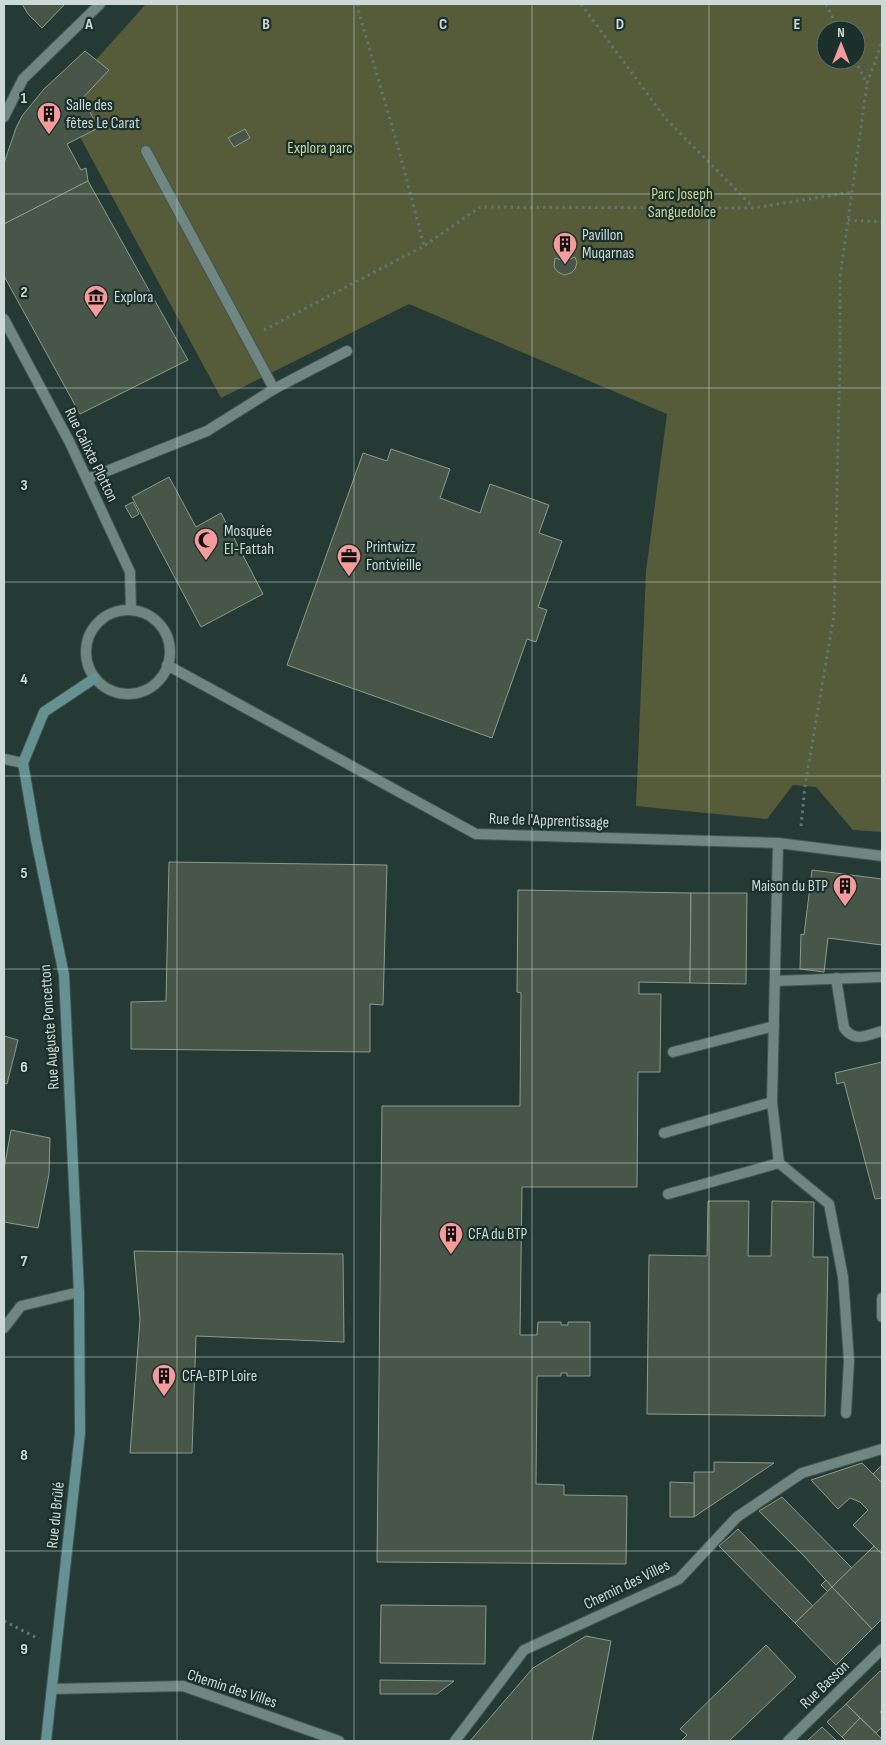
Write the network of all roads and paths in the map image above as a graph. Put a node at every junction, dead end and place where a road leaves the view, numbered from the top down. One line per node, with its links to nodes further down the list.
1 (100, 4): 9 (street)
2 (358, 4): 15 (path)
3 (580, 4): 12 (path)
4 (826, 4): 5 (path)
5 (834, 20)
6 (882, 42): 8 (path)
7 (860, 70): 8 (path)
8 (867, 84): 11 (path)
9 (4, 117)
10 (146, 151): 17 (street)
11 (852, 192): 12 (path); 13 (path)
12 (754, 208): 15 (path)
13 (848, 220): 14 (path); 27 (path)
14 (882, 222)
15 (424, 246): 17 (path)
16 (4, 319): 20 (street, Rue Calixte Plotton)
17 (247, 338): 19 (street)
18 (347, 351): 19 (street)
19 (274, 389): 20 (street)
20 (87, 479): 21 (street, Rue Calixte Plotton)
21 (131, 610): 22 (street); 23 (street)
22 (167, 666): 23 (street); 26 (street, Rue de l'Apprentissage)
23 (95, 678): 25 (main road)
24 (4, 759): 25 (street)
25 (24, 763): 39 (main road, Rue Auguste Poncetton)
26 (778, 843): 27 (street, Rue de l'Apprentissage); 31 (street)
27 (798, 845): 28 (street, Rue de l'Apprentissage)
28 (882, 856)
29 (882, 977): 30 (street)
30 (836, 978): 31 (street); 33 (street)
31 (775, 981): 32 (street)
32 (774, 1026): 34 (street); 35 (street)
33 (882, 1031)
34 (673, 1052)
35 (772, 1102): 36 (street); 37 (street)
36 (664, 1133)
37 (780, 1163): 38 (street); 43 (street)
38 (668, 1194)
39 (79, 1292): 42 (street); 46 (main road, Rue du Brûlé)
40 (882, 1298): 41 (street)
41 (882, 1317)
42 (4, 1328)
43 (846, 1413)
44 (882, 1449): 51 (street, Chemin des Villes)
45 (4, 1621): 46 (path)
46 (57, 1648): 48 (main road, Rue du Brûlé)
47 (882, 1650): 52 (street, Rue Basson)
48 (53, 1689): 49 (main road, Rue du Brûlé); 50 (street, Chemin des Villes)
49 (46, 1741)
50 (339, 1741)
51 (455, 1741)
52 (788, 1741)

